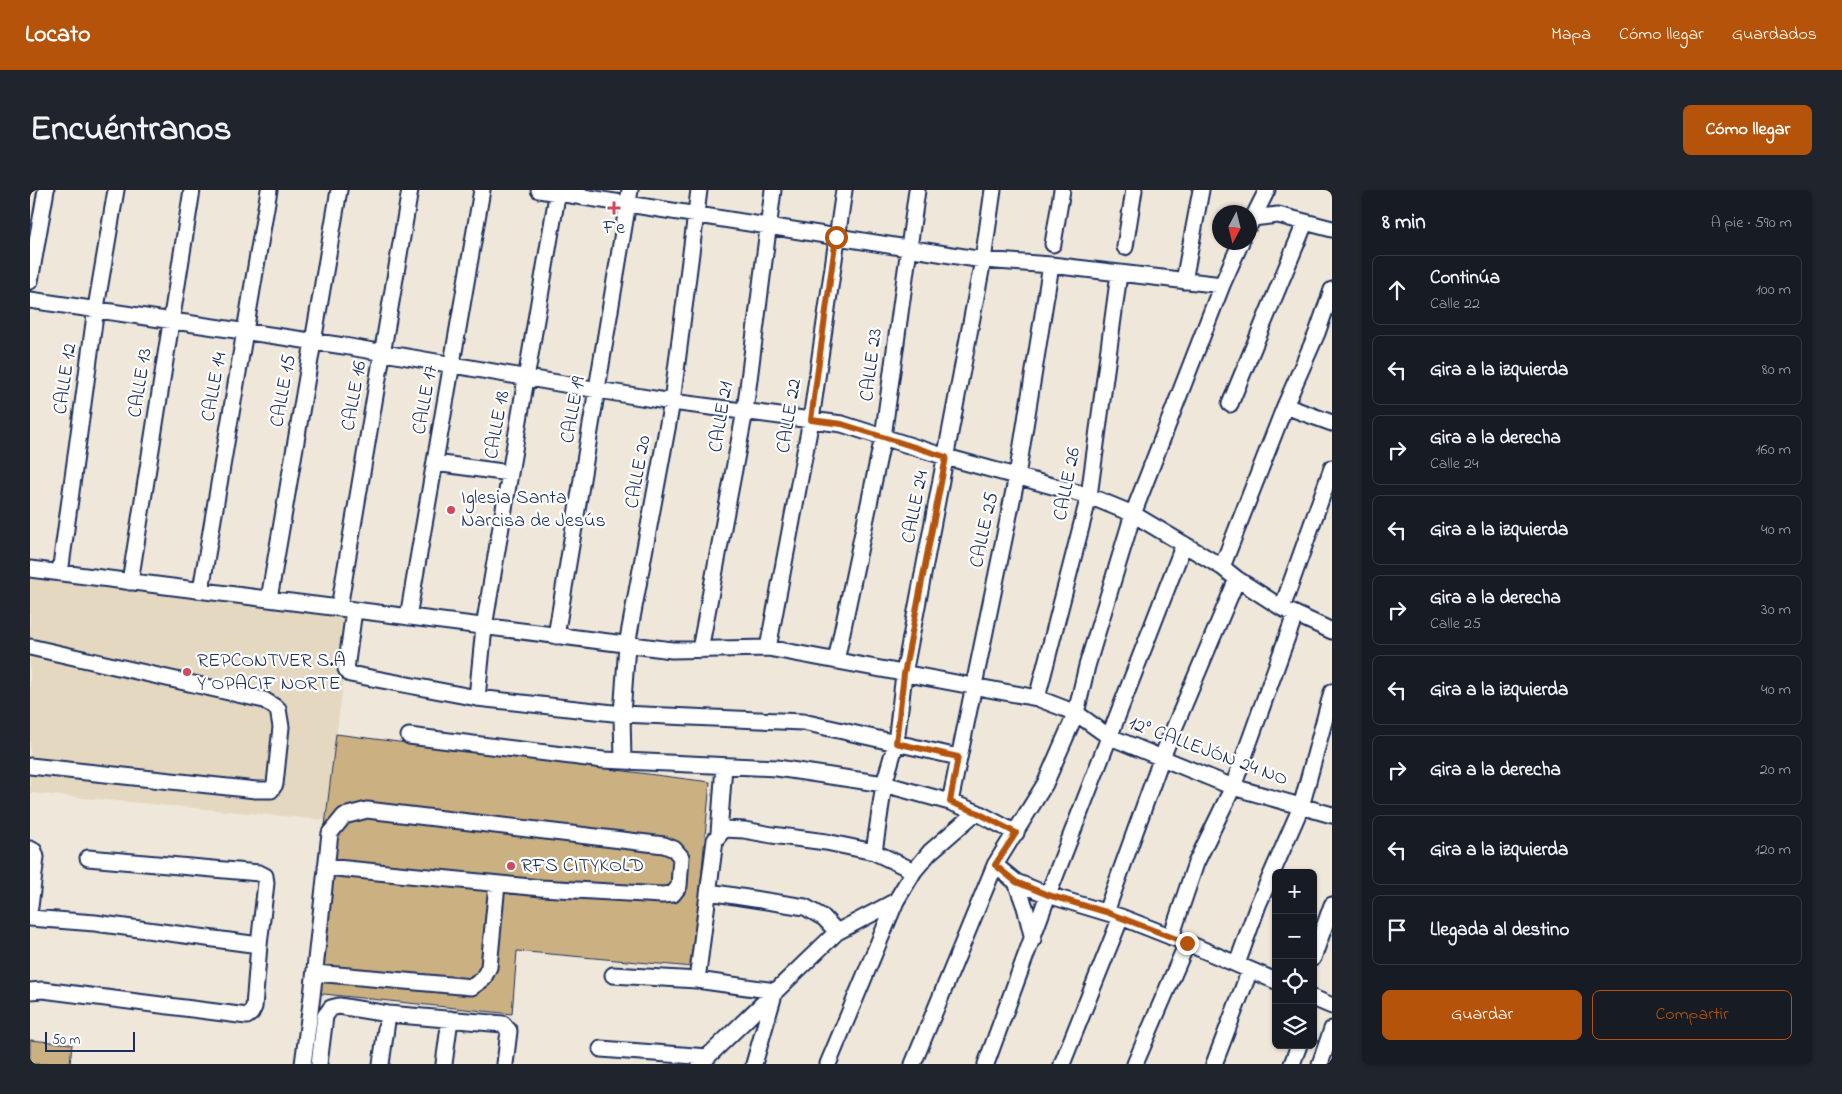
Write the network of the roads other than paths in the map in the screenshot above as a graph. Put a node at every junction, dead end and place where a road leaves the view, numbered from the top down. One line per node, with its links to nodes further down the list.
1 (46, 190): 34 (street)
2 (116, 190): 39 (street, CALLE 12)
3 (192, 190): 40 (street, CALLE 13)
4 (269, 190): 41 (street, CALLE 14)
5 (339, 190): 42 (street, CALLE 15)
6 (410, 190): 43 (street, CALLE 16)
7 (482, 190): 44 (street, CALLE 17)
8 (539, 190): 18 (street)
9 (699, 190): 21 (street, CALLE 20)
10 (772, 190): 24 (street, CALLE 21)
11 (844, 190): 26 (street, CALLE 22)
12 (916, 190): 29 (street, CALLE 23)
13 (993, 190): 31 (street, CALLE 24)
14 (1062, 190): 27 (street)
15 (1134, 190): 28 (street)
16 (1201, 190): 35 (street)
17 (1266, 190): 20 (street)
18 (558, 192): 19 (street); 45 (street, CALLE 18)
19 (629, 197): 21 (street); 46 (street, CALLE 19)
20 (1257, 209)
21 (694, 215): 24 (street); 47 (street, CALLE 20)
22 (1257, 221): 23 (street)
23 (1304, 222): 25 (street); 48 (street)
24 (768, 226): 26 (street); 50 (street, CALLE 21)
25 (1332, 229)
26 (836, 237): 29 (street); 51 (street, CALLE 22)
27 (1053, 244)
28 (1124, 247)
29 (908, 248): 31 (street); 53 (street, CALLE 23)
30 (1238, 250): 36 (street)
31 (983, 260): 32 (street); 54 (street, CALLE 24)
32 (1052, 265): 33 (street); 58 (street, CALLE 25)
33 (1119, 274): 35 (street); 59 (street, CALLE 26)
34 (30, 281)
35 (1184, 282): 36 (street)
36 (1222, 285): 60 (street)
37 (1332, 290): 49 (street)
38 (30, 300): 39 (street)
39 (96, 308): 40 (street); 64 (street, CALLE 12)
40 (172, 320): 41 (street); 66 (street, CALLE 13)
41 (245, 331): 42 (street); 67 (street, CALLE 14)
42 (313, 341): 43 (street); 68 (street, CALLE 15)
43 (382, 352): 44 (street); 69 (street, CALLE 16)
44 (452, 365): 45 (street); 55 (street, CALLE 17)
45 (526, 378): 46 (street); 57 (street, CALLE 18)
46 (598, 390): 47 (street); 75 (street, CALLE 19)
47 (672, 402): 50 (street); 76 (street, CALLE 20)
48 (1230, 404)
49 (1285, 406): 52 (street); 62 (street)
50 (745, 411): 51 (street); 79 (street, CALLE 21)
51 (811, 420): 53 (street); 78 (street, CALLE 22)
52 (1332, 423)
53 (883, 437): 54 (street); 80 (street, CALLE 23)
54 (946, 457): 58 (street); 81 (street, CALLE 24)
55 (435, 463): 57 (street); 72 (street, CALLE 17)
56 (1332, 468): 71 (street)
57 (510, 473): 73 (street, CALLE 18)
58 (1017, 476): 59 (street); 82 (street, CALLE 25)
59 (1089, 496): 60 (street); 85 (street, CALLE 26)
60 (1133, 514): 61 (street); 86 (street)
61 (1184, 544): 62 (street); 89 (street)
62 (1222, 567): 65 (street)
63 (30, 570): 64 (street, 12° CALLEJÓN 24 NO)
64 (60, 573): 66 (street, 12° CALLEJÓN 24 NO)
65 (1237, 580): 71 (street); 92 (street)
66 (130, 582): 67 (street, 12° CALLEJÓN 24 NO)
67 (201, 590): 68 (street, 12° CALLEJÓN 24 NO)
68 (269, 599): 69 (street, 12° CALLEJÓN 24 NO)
69 (339, 608): 70 (street, 12° CALLEJÓN 24 NO)
70 (354, 610): 72 (street, 12° CALLEJÓN 24 NO); 84 (street)
71 (1289, 612): 74 (street); 97 (street)
72 (408, 617): 73 (street, 12° CALLEJÓN 24 NO)
73 (484, 626): 75 (street, 12° CALLEJÓN 24 NO); 84 (street, CALLE 18)
74 (1332, 631)
75 (556, 636): 76 (street, 12° CALLEJÓN 24 NO)
76 (627, 644): 79 (street, 12° CALLEJÓN 24 NO); 87 (street, CALLE 20)
77 (30, 647): 94 (street)
78 (768, 648): 79 (street, 12° CALLEJÓN 24 NO); 80 (street, 12° CALLEJÓN 24 NO)
79 (700, 650)
80 (836, 661): 81 (street, 12° CALLEJÓN 24 NO)
81 (904, 674): 82 (street, 12° CALLEJÓN 24 NO); 90 (street, CALLE 24)
82 (973, 686): 85 (street, 12° CALLEJÓN 24 NO); 91 (street, CALLE 25)
83 (1332, 692): 99 (street)
84 (477, 698): 87 (street)
85 (1037, 698): 86 (street, 12° CALLEJÓN 24 NO)
86 (1076, 713): 89 (street, 12° CALLEJÓN 24 NO); 103 (street)
87 (622, 714): 90 (street); 93 (street, CALLE 20)
88 (409, 736): 93 (street)
89 (1108, 736): 92 (street, 12° CALLEJÓN 24 NO); 113 (street)
90 (896, 743): 91 (street); 96 (street, CALLE 24)
91 (958, 757): 98 (street, CALLE 25)
92 (1162, 757): 97 (street, 12° CALLEJÓN 24 NO); 117 (street)
93 (623, 761): 95 (street)
94 (30, 766)
95 (724, 766): 96 (street); 102 (street)
96 (884, 784): 98 (street); 105 (street, CALLE 24)
97 (1233, 787): 99 (street, 12° CALLEJÓN 24 NO); 120 (street)
98 (950, 802): 100 (street)
99 (1301, 807): 101 (street, 12° CALLEJÓN 24 NO); 125 (street)
100 (976, 812): 103 (street); 109 (street)
101 (1332, 815)
102 (719, 833): 105 (street); 112 (street)
103 (1016, 833): 107 (street)
104 (30, 849): 116 (street)
105 (874, 852): 109 (street)
106 (88, 858): 123 (street)
107 (995, 865): 110 (street); 147 (street)
108 (326, 866): 111 (street); 111 (street); 126 (street)
109 (914, 870): 114 (street)
110 (1016, 882): 113 (street); 121 (street)
111 (498, 884): 126 (street)
112 (709, 892): 119 (street); 129 (street)
113 (1048, 895): 117 (street); 121 (street)
114 (896, 901): 119 (street); 146 (street)
115 (1332, 905): 124 (street)
116 (30, 907)
117 (1113, 915): 120 (street); 149 (street)
118 (30, 918): 123 (street)
119 (837, 932): 131 (street)
120 (1170, 937): 122 (street)
121 (1033, 939): 148 (street)
122 (1187, 943): 125 (street); 150 (street)
123 (259, 945): 130 (street)
124 (1317, 947)
125 (1244, 967): 128 (street); 151 (street)
126 (315, 973): 140 (street)
127 (613, 975): 129 (street)
128 (1272, 979)
129 (697, 980): 131 (street)
130 (30, 991)
131 (775, 991): 139 (street); 145 (street)
132 (1317, 1001): 133 (street)
133 (1332, 1006)
134 (388, 1014): 135 (street); 141 (street); 142 (street)
135 (450, 1018): 143 (street); 144 (street)
136 (1332, 1030): 153 (street)
137 (601, 1049): 139 (street)
138 (1298, 1049): 152 (street)
139 (704, 1060)
140 (303, 1064)
141 (319, 1064)
142 (381, 1064)
143 (444, 1064)
144 (505, 1064)
145 (754, 1064)
146 (828, 1064)
147 (914, 1064)
148 (986, 1064)
149 (1062, 1064)
150 (1135, 1064)
151 (1214, 1064)
152 (1292, 1064)
153 (1320, 1064)

